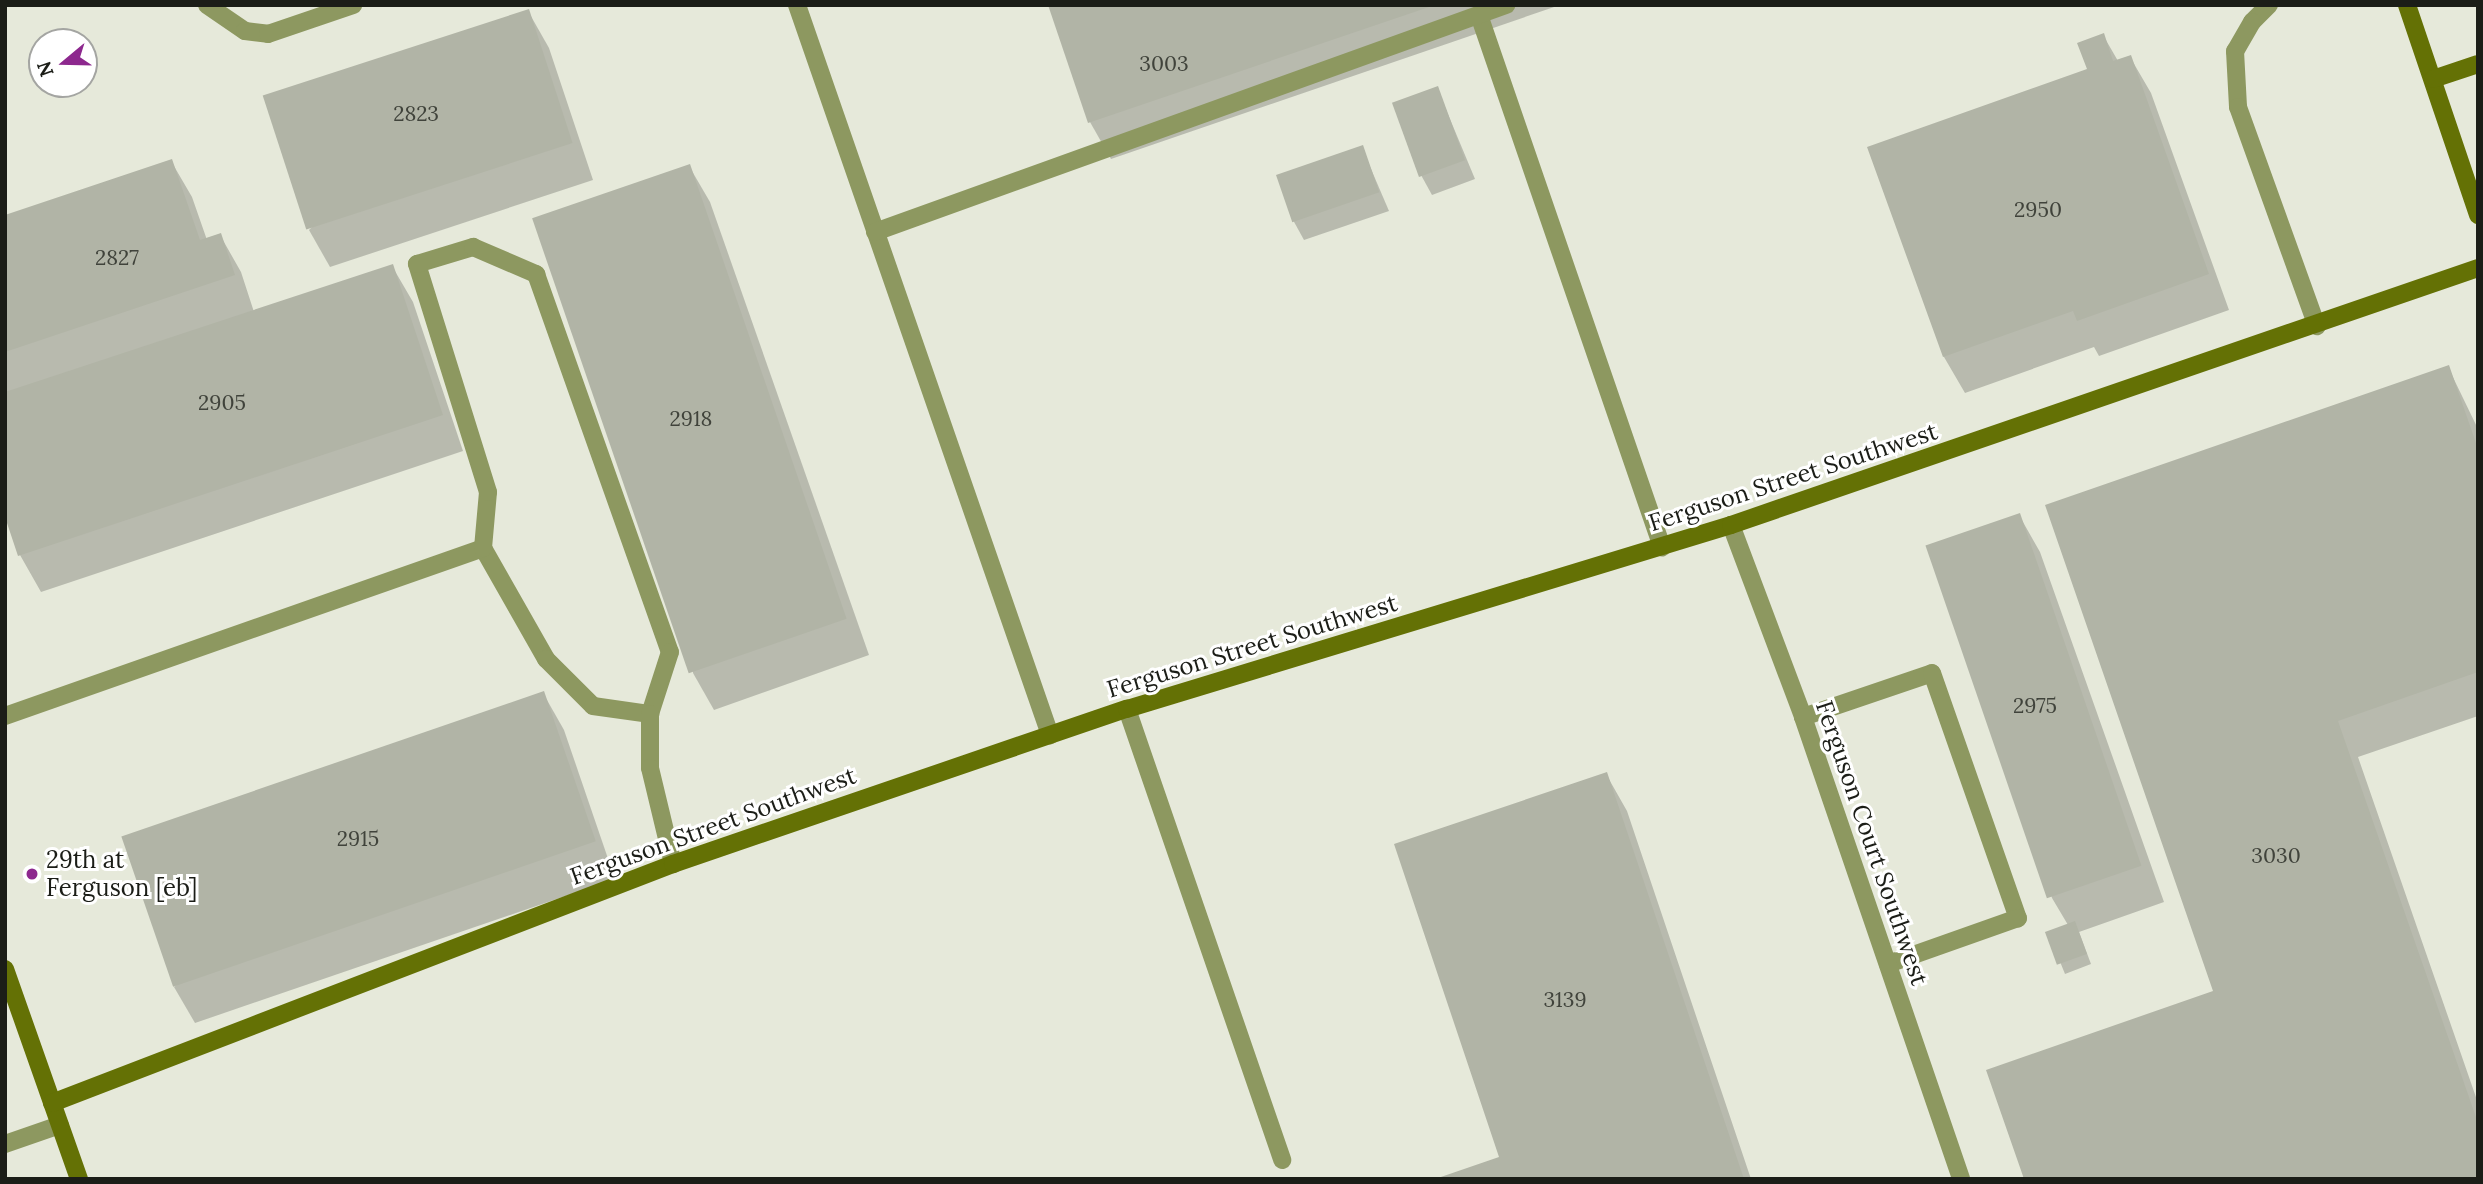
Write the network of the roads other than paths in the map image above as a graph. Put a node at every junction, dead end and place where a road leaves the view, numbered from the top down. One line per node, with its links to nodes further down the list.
1 (207, 5): 2 (street)
2 (352, 5)
3 (797, 5): 11 (street)
4 (1506, 5): 7 (street)
5 (2270, 5): 13 (street)
6 (2407, 5): 9 (street)
7 (1479, 15): 11 (street); 15 (street)
8 (2478, 64): 9 (street)
9 (2433, 79): 10 (street)
10 (2478, 215)
11 (876, 232): 21 (street)
12 (2478, 268): 13 (street, Ferguson Street Southwest)
13 (2317, 326): 14 (street, Ferguson Street Southwest)
14 (1731, 525): 15 (street, Ferguson Street Southwest); 20 (street, Ferguson Court Southwest)
15 (1662, 547): 17 (street, Ferguson Street Southwest)
16 (483, 548): 18 (street); 18 (street); 19 (street)
17 (1127, 709): 21 (street, Ferguson Street Southwest); 28 (street)
18 (650, 714): 22 (street)
19 (5, 716)
20 (1803, 717): 23 (street, Ferguson Court Southwest); 23 (street)
21 (1050, 735): 22 (street, Ferguson Street Southwest)
22 (673, 864): 25 (street, Ferguson Street Southwest)
23 (1888, 964): 30 (street, Ferguson Court Southwest)
24 (5, 969): 25 (street)
25 (52, 1103): 26 (street)
26 (60, 1125): 27 (street); 29 (street)
27 (5, 1144)
28 (1282, 1160)
29 (79, 1179)
30 (1961, 1179)

